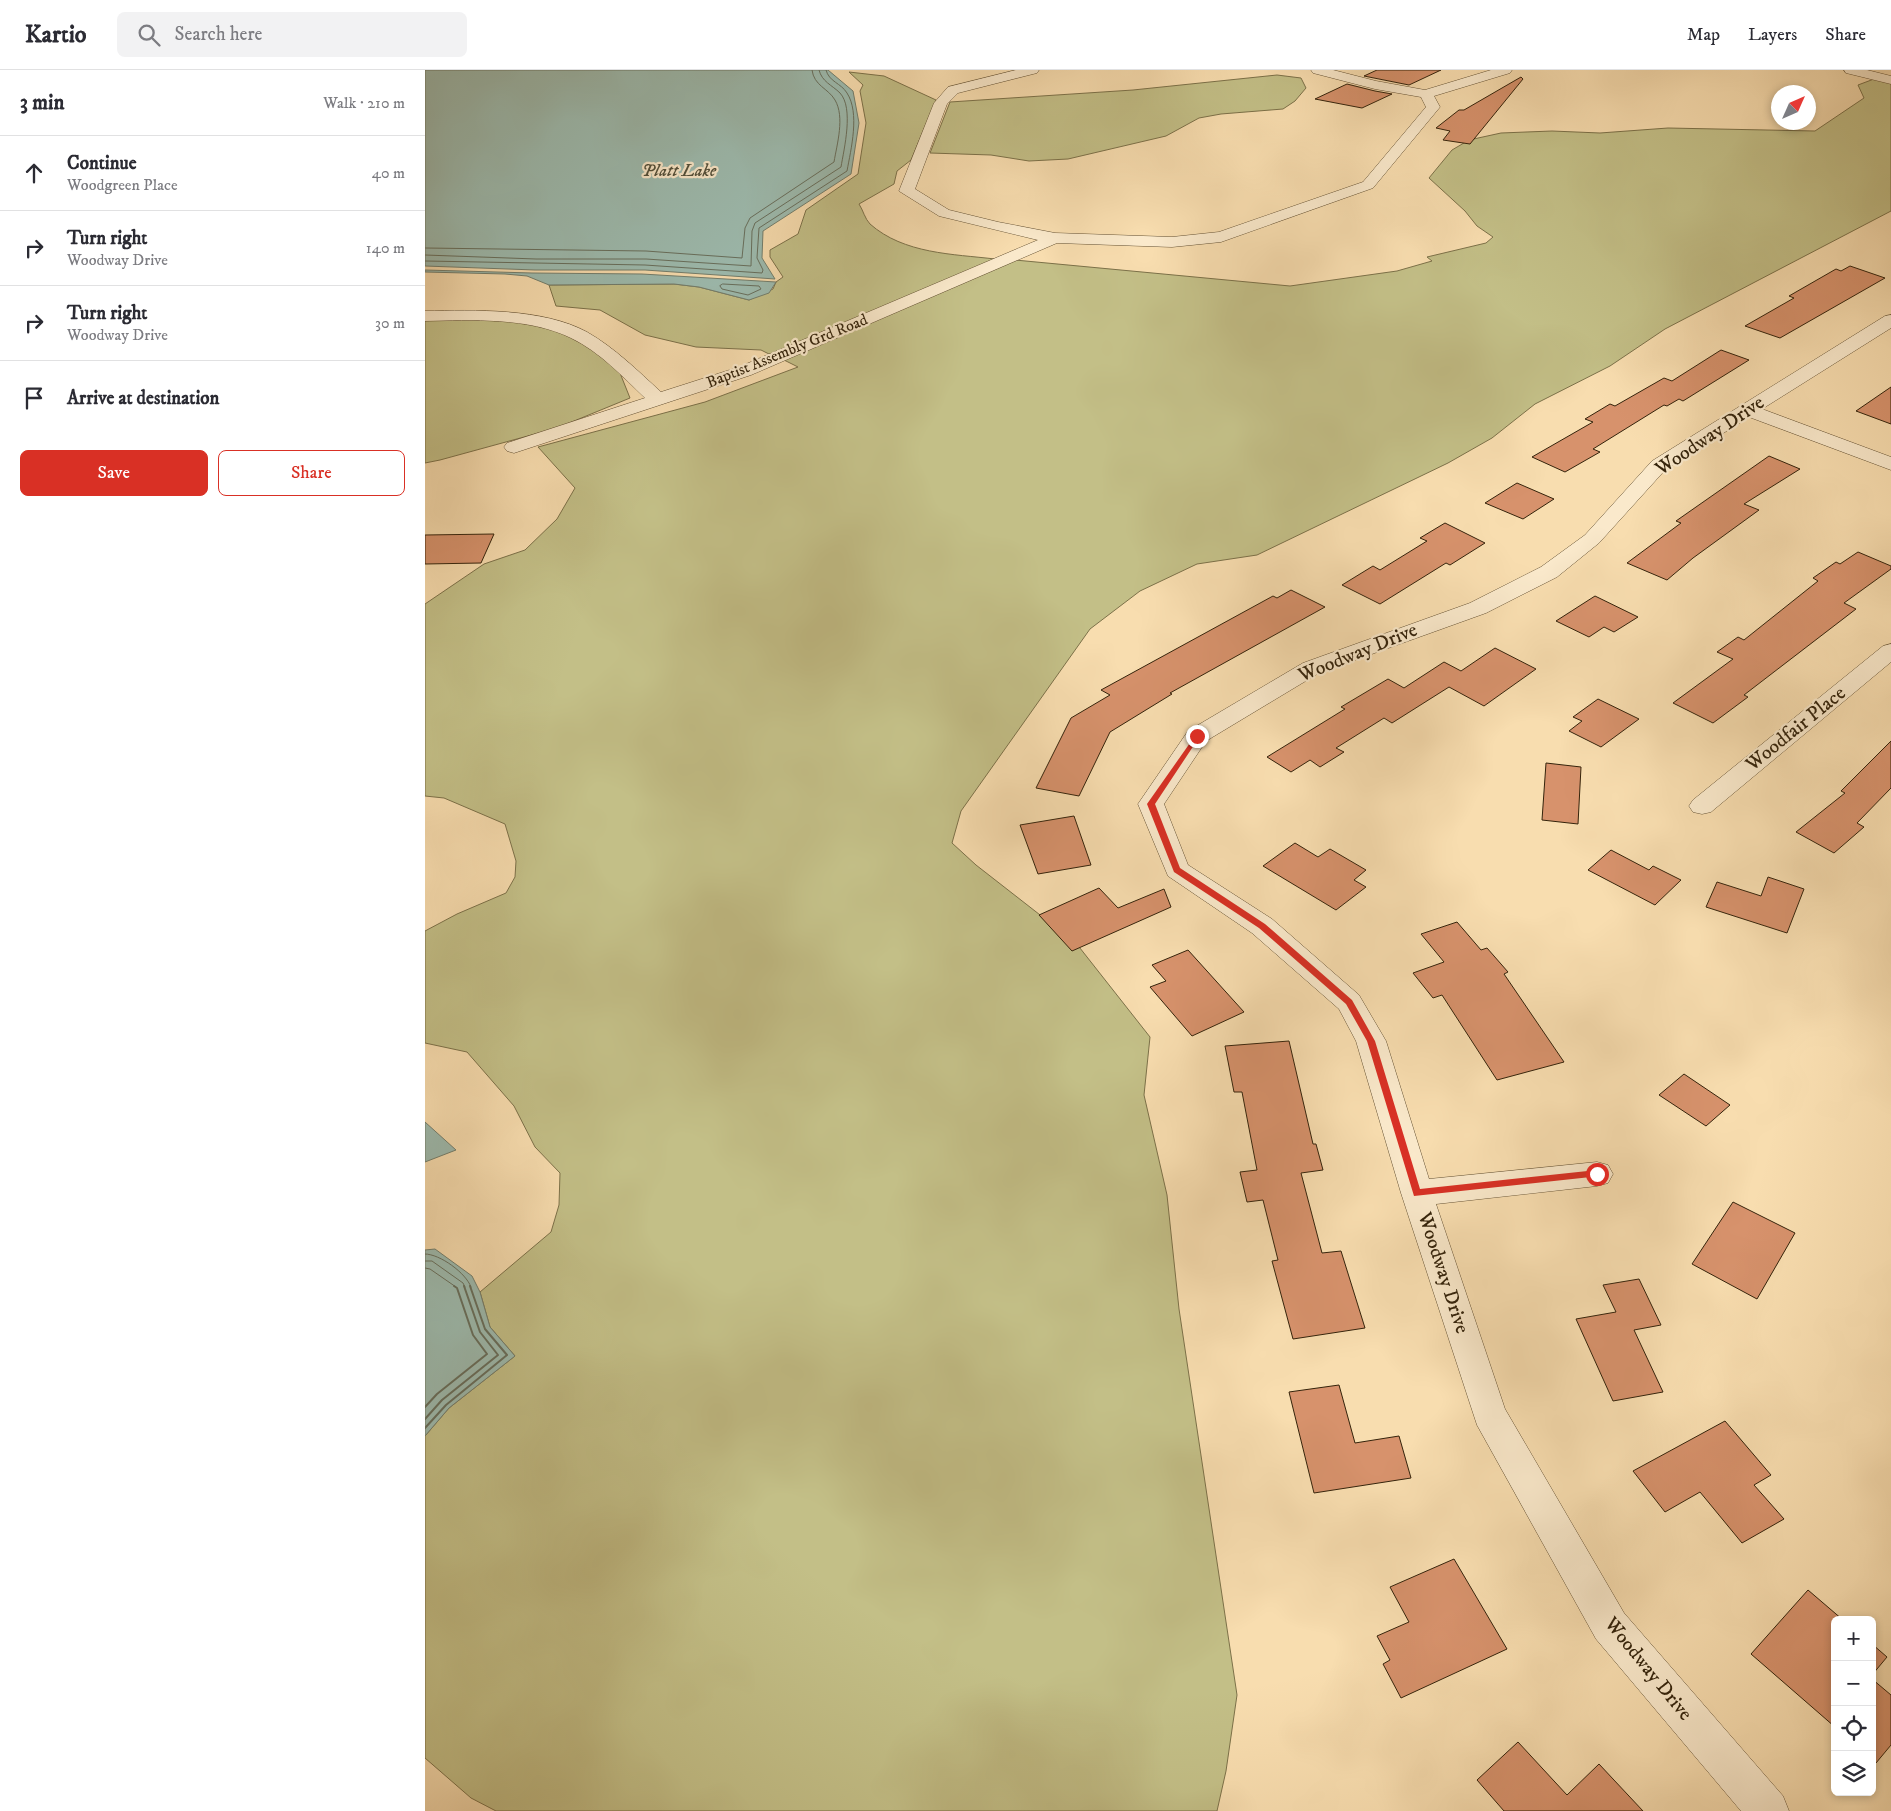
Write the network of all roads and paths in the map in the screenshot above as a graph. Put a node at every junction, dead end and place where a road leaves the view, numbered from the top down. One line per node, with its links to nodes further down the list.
1 (1033, 70): 7 (street, Baptist Assembly Grd Road)
2 (1318, 70): 6 (street)
3 (1505, 70): 6 (street)
4 (1851, 70): 5 (street)
5 (1891, 80)
6 (1426, 94): 7 (street, Baptist Assembly Grd Road)
7 (1055, 238): 10 (street, Baptist Assembly Grd Road)
8 (425, 316): 10 (street)
9 (1891, 320): 11 (street, Woodway Drive)
10 (659, 400): 12 (street, Baptist Assembly Grd Road)
11 (1749, 410): 13 (street); 17 (street, Woodway Drive)
12 (514, 447)
13 (1891, 464)
14 (1891, 652): 15 (street, Woodfair Place)
15 (1702, 806)
16 (1597, 1174): 17 (street)
17 (1417, 1193): 18 (street, Woodway Drive)
18 (1768, 1811)

